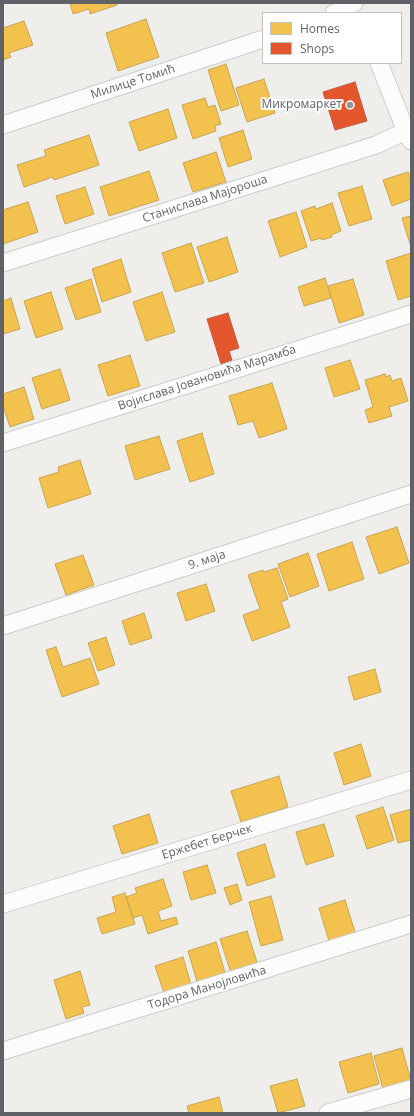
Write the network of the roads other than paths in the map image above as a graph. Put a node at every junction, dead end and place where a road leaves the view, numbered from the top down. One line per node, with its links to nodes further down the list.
1 (355, 3): 2 (street)
2 (336, 12)
3 (262, 39): 5 (street, Милице Томић)
4 (379, 64): 6 (street)
5 (3, 125)
6 (408, 130): 7 (street, Станислава Мајороша)
7 (3, 263)
8 (411, 314): 9 (street, Војислава Јовановића Марамба)
9 (3, 443)
10 (411, 494): 11 (street, 9. маја)
11 (3, 626)
12 (411, 780): 13 (street, Ержебет Берчек)
13 (3, 904)
14 (411, 924): 15 (street, Тодора Манојловића)
15 (3, 1051)
16 (411, 1089): 17 (street)
17 (328, 1113)

